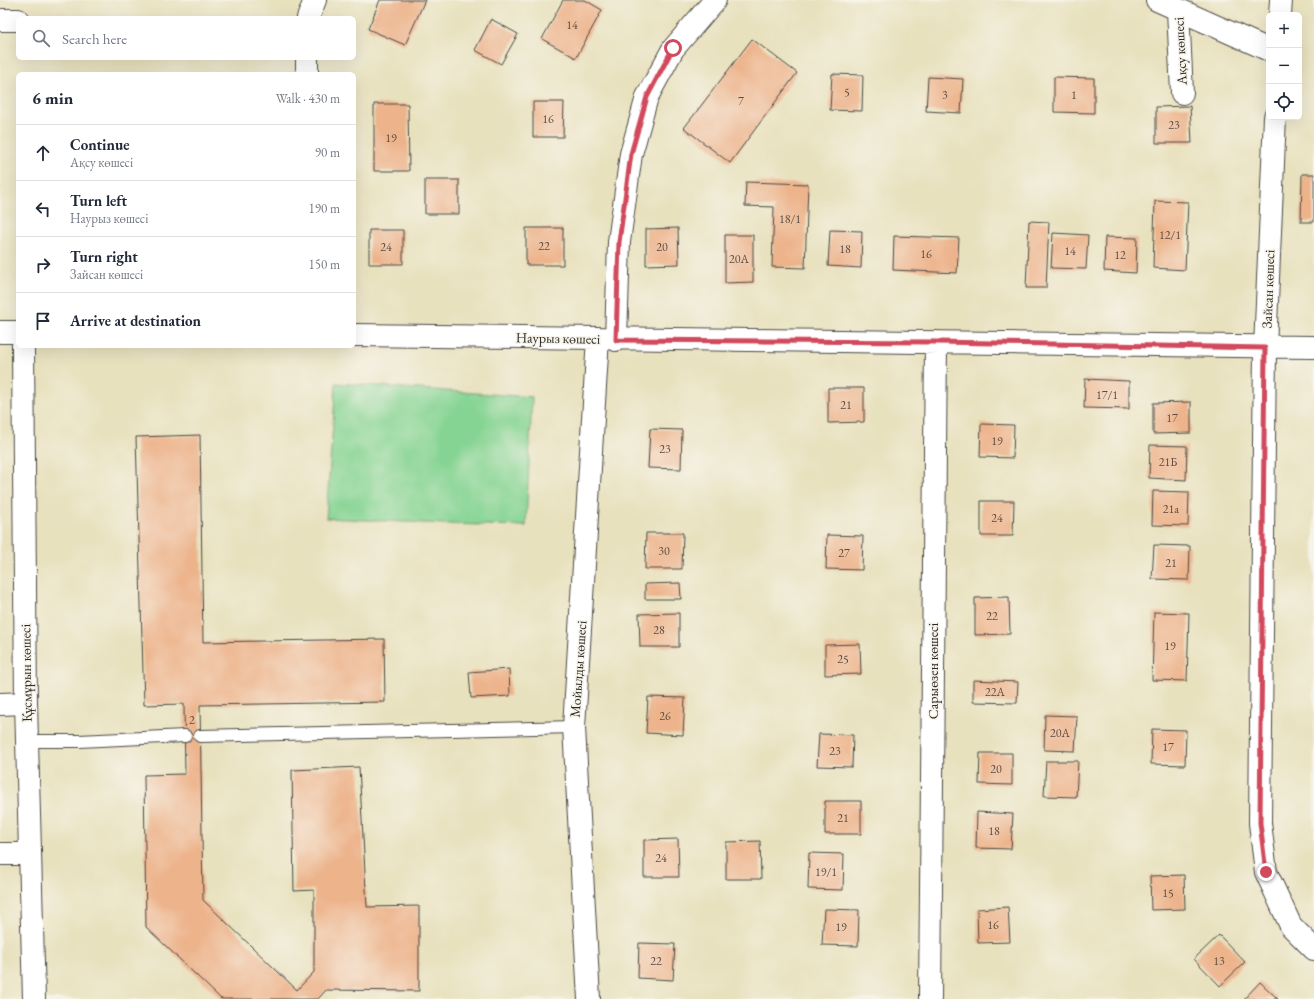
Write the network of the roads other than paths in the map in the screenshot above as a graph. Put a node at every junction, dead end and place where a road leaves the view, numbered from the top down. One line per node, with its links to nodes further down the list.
1 (315, 0): 7 (street)
2 (715, 0): 18 (street)
3 (1157, 0): 5 (street, Ақсу көшесі)
4 (1281, 0): 6 (street)
5 (1178, 10): 10 (street, Ақсу көшесі); 13 (street, Ақсу көшесі)
6 (1280, 12)
7 (309, 16)
8 (0, 20): 9 (street)
9 (16, 20)
10 (1266, 49)
11 (307, 60): 12 (street)
12 (307, 72)
13 (1182, 93)
14 (1275, 120): 22 (street, Зайсан көшесі)
15 (0, 332): 16 (street)
16 (16, 332)
17 (356, 335): 18 (street, Наурыз көшесі)
18 (607, 339): 19 (street, Наурыз көшесі); 25 (street, Мойылды көшесі)
19 (936, 342): 22 (street, Наурыз көшесі); 34 (street, Сарыөзен көшесі)
20 (1314, 347): 22 (street, Наурыз көшесі)
21 (23, 348): 23 (street, Құсмұрын көшесі)
22 (1265, 348): 31 (street, Зайсан көшесі)
23 (26, 703): 24 (street); 28 (street, Құсмұрын көшесі)
24 (0, 704)
25 (574, 727): 27 (lane); 33 (street, Мойылды көшесі)
26 (184, 736): 28 (lane)
27 (200, 736)
28 (26, 741): 30 (street, Құсмұрын көшесі)
29 (0, 854): 30 (street)
30 (30, 854): 32 (street, Құсмұрын көшесі)
31 (1314, 949)
32 (34, 999)
33 (589, 999)
34 (930, 999)

